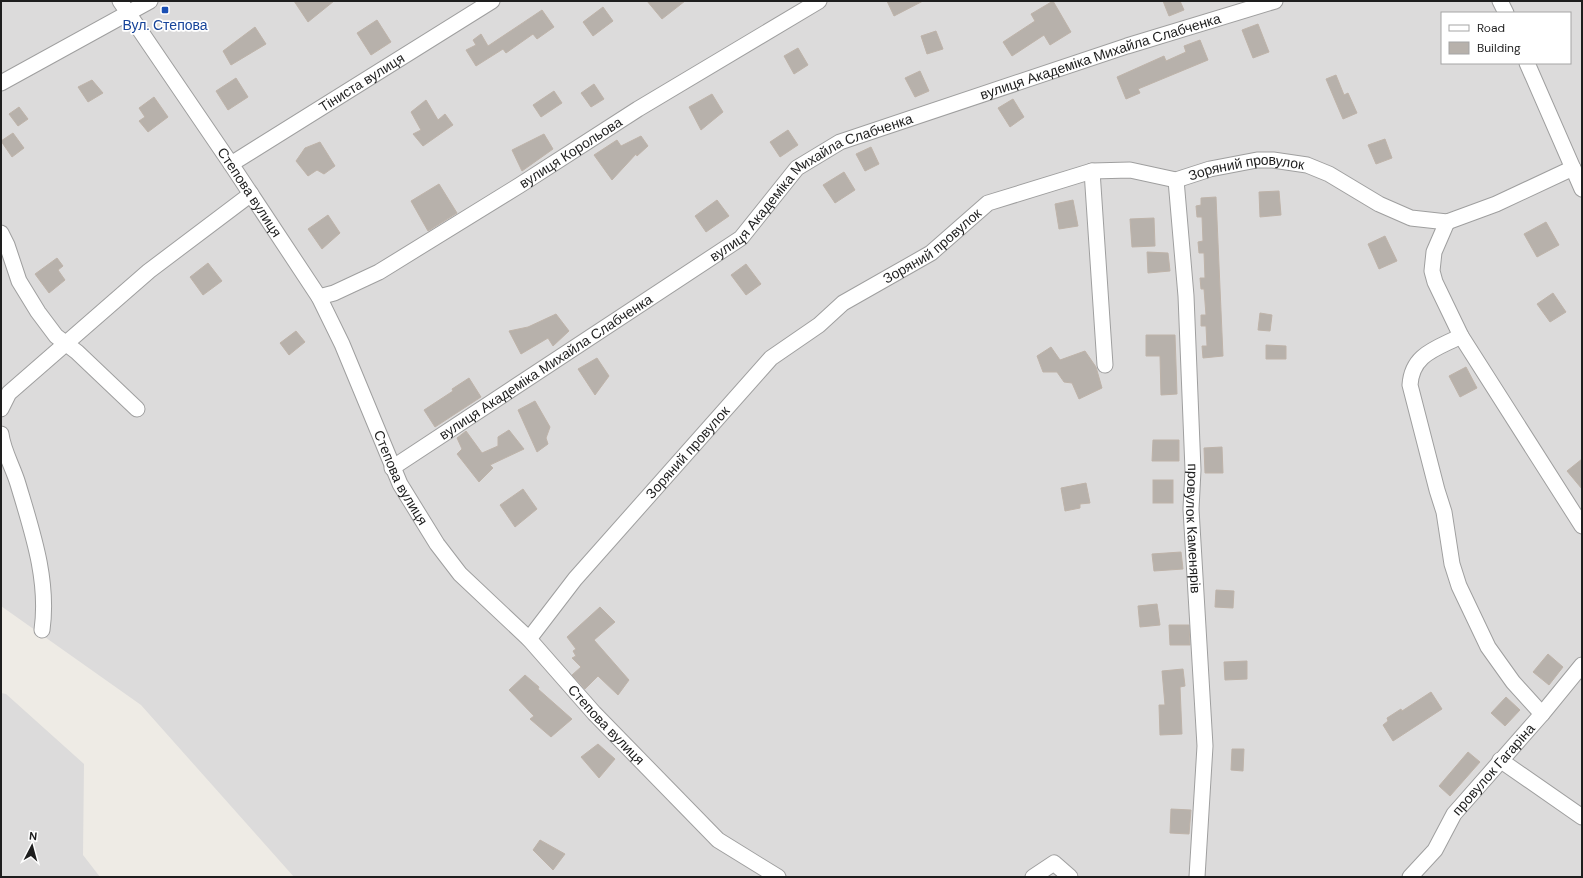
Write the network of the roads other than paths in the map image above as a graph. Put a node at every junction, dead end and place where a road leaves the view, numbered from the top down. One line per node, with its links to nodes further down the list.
1 (150, 1): 6 (street)
2 (492, 1): 10 (street, Тіниста вулиця)
3 (819, 1): 18 (street, вулиця Корольова)
4 (1275, 1): 25 (street, вулиця Академіка Михайла Слабченка)
5 (1500, 1): 7 (street)
6 (124, 7): 9 (street); 10 (street, Степова вулиця)
7 (1506, 12)
8 (1527, 64): 11 (street)
9 (1, 83)
10 (231, 164): 15 (street, Степова вулиця)
11 (1573, 168): 14 (street); 16 (street, Зоряний провулок)
12 (1092, 171): 13 (street, Зоряний провулок); 21 (street); 28 (street, Зоряний провулок)
13 (1176, 180): 16 (street, Зоряний провулок); 36 (street, провулок Каменярів)
14 (1582, 189)
15 (251, 194): 18 (street, Степова вулиця); 20 (street)
16 (1447, 222): 19 (street)
17 (1, 233): 20 (street)
18 (319, 297): 25 (street, Степова вулиця)
19 (1461, 336): 26 (street); 30 (street)
20 (65, 344): 22 (street); 23 (street)
21 (1105, 365)
22 (1, 409)
23 (137, 409)
24 (1, 434): 27 (street)
25 (392, 468): 28 (street, Степова вулиця)
26 (1582, 526)
27 (42, 630)
28 (529, 639): 33 (street, Степова вулиця)
29 (1582, 665): 30 (street, провулок Гагаріна)
30 (1542, 714): 31 (street, провулок Гагаріна)
31 (1500, 760): 32 (street); 37 (street, провулок Гагаріна)
32 (1582, 817)
33 (778, 877)
34 (1033, 877): 35 (street)
35 (1070, 877)
36 (1197, 877)
37 (1410, 877)

